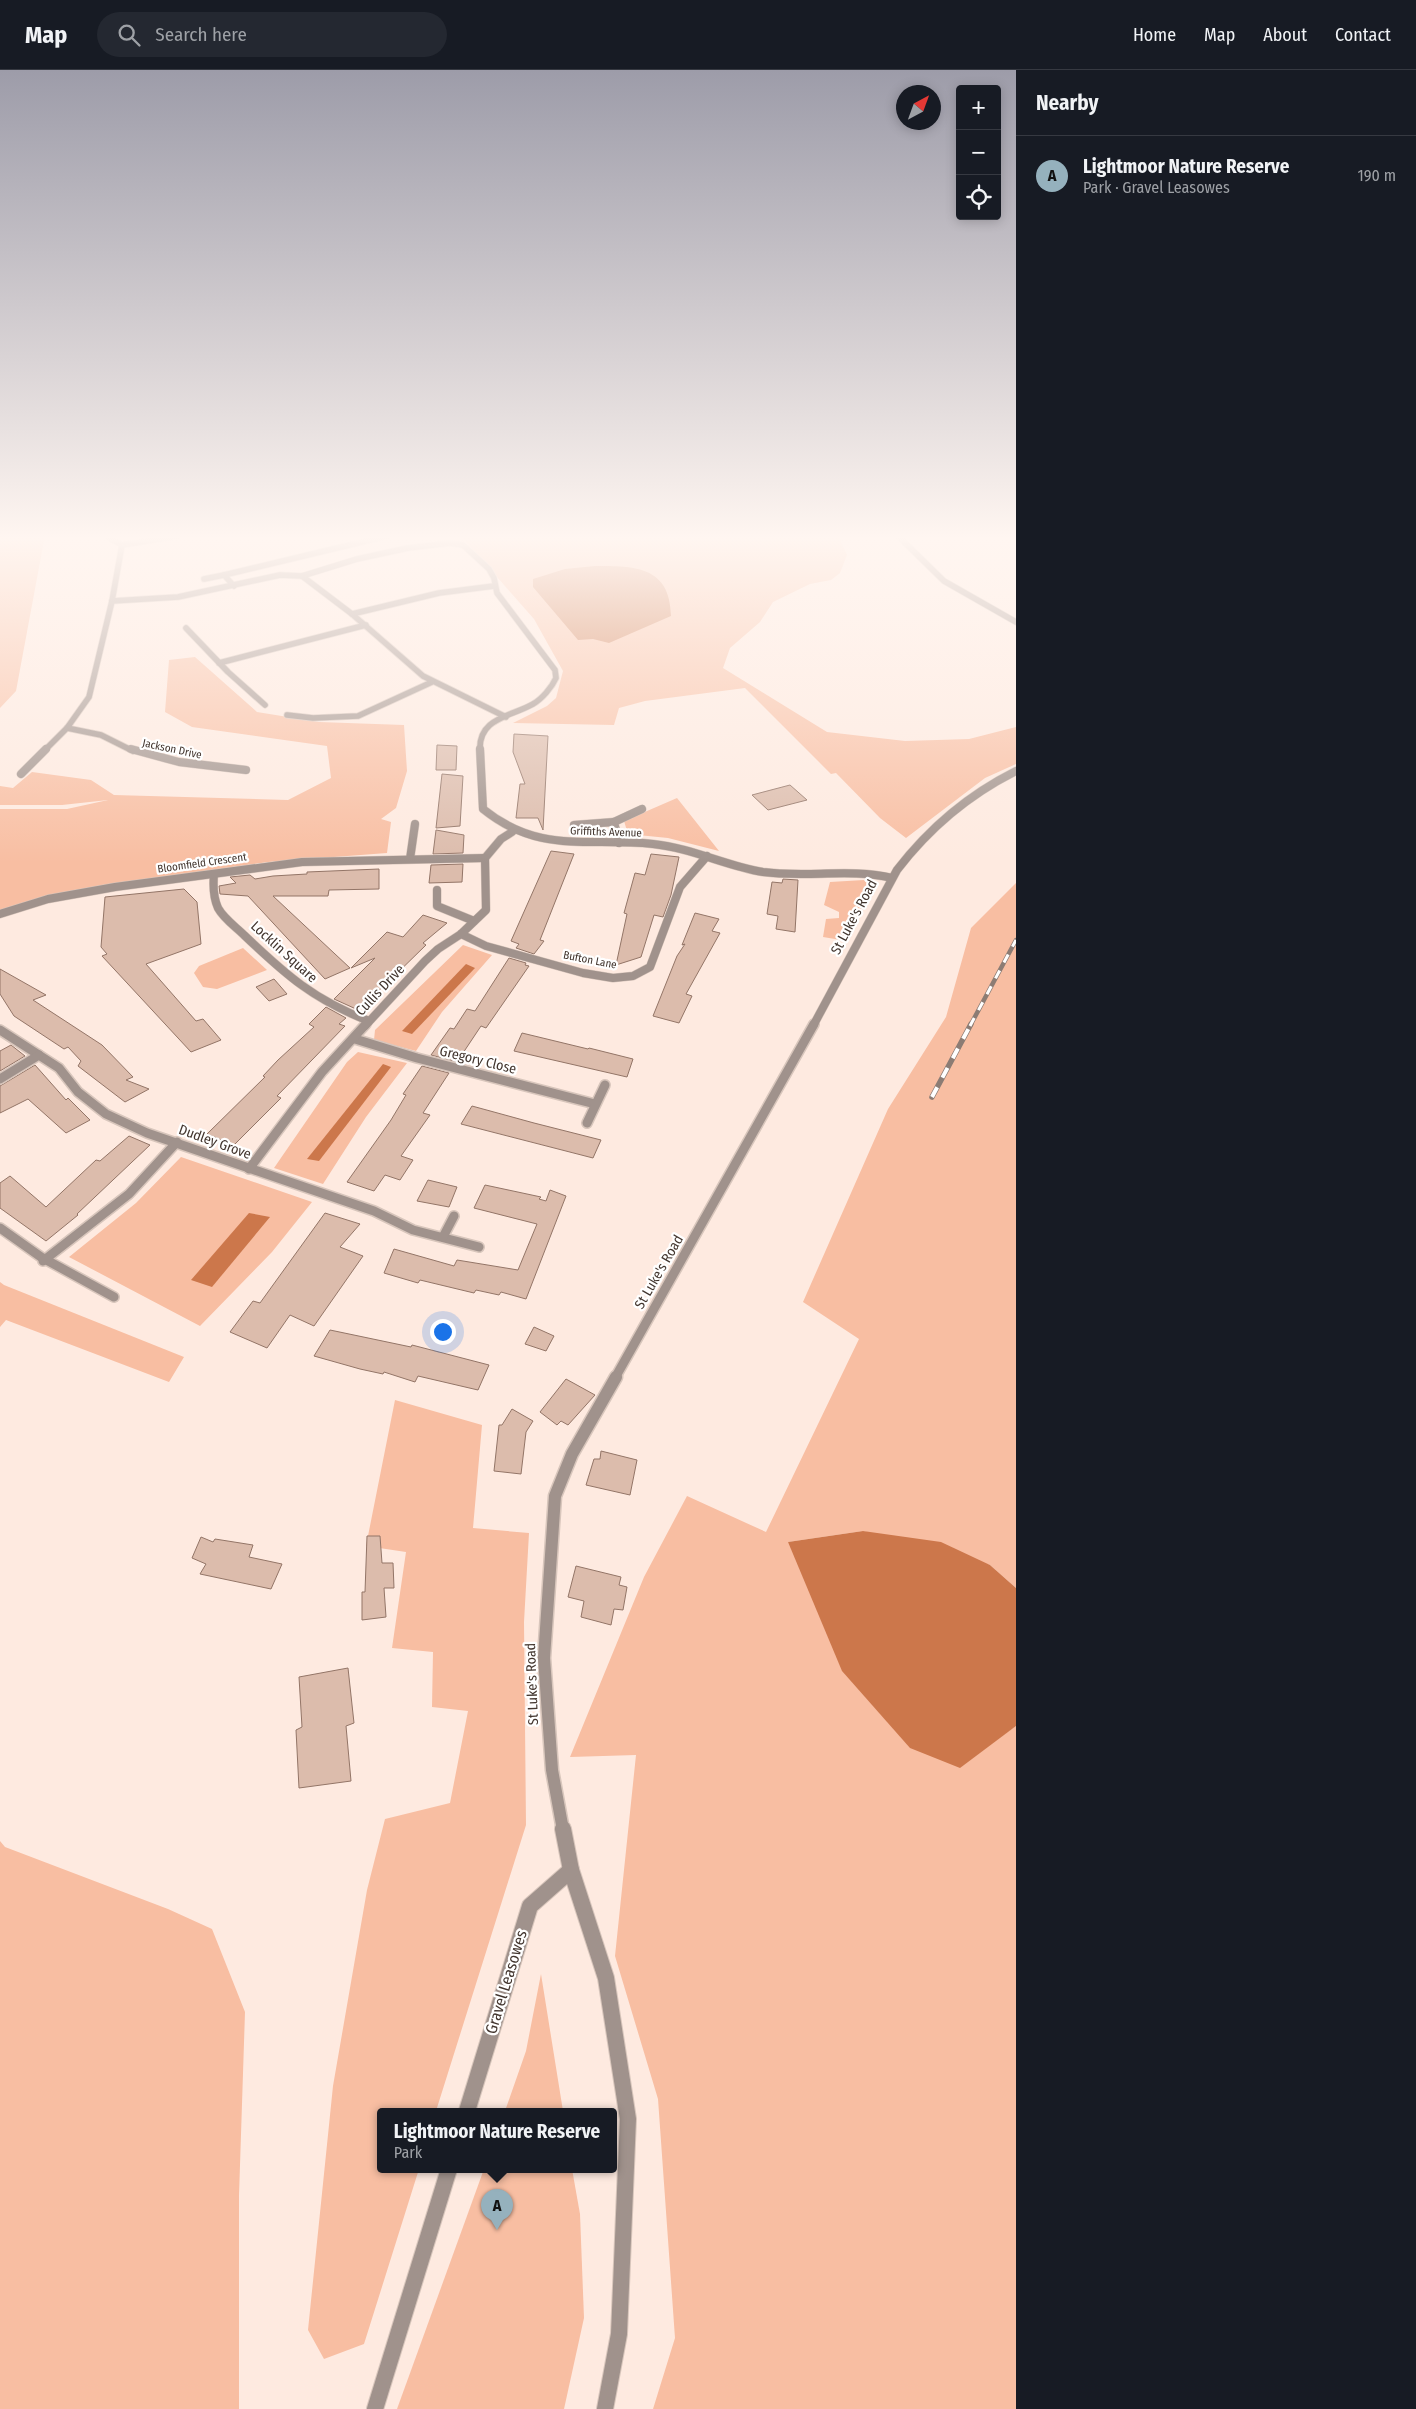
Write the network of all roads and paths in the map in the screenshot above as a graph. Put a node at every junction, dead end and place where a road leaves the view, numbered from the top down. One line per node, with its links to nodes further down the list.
1 (102, 644): 11 (street)
2 (201, 644): 6 (street)
3 (292, 644): 6 (street)
4 (388, 644): 7 (street)
5 (536, 644): 10 (street, Griffiths Avenue)
6 (219, 663): 8 (street)
7 (432, 682): 9 (street); 10 (street)
8 (265, 705)
9 (287, 715)
10 (506, 717): 19 (street, Griffiths Avenue)
11 (67, 728): 12 (street, Jackson Drive); 14 (street)
12 (246, 770)
13 (1016, 771): 25 (street, St Luke's Road)
14 (22, 774)
15 (642, 809): 16 (street)
16 (614, 822): 18 (street); 20 (street)
17 (415, 824): 23 (street)
18 (574, 825)
19 (512, 832): 20 (street, Griffiths Avenue); 22 (street)
20 (619, 843): 21 (street, Griffiths Avenue)
21 (707, 856): 25 (street, Griffiths Avenue); 29 (street, Bufton Lane)
22 (485, 858): 23 (street, Bloomfield Crescent); 28 (street, Cullis Drive)
23 (410, 859): 24 (street, Bloomfield Crescent)
24 (214, 874): 27 (street, Bloomfield Crescent); 30 (street, Locklin Square)
25 (892, 878): 46 (street, St Luke's Road)
26 (437, 890): 28 (street)
27 (0, 914)
28 (474, 922): 29 (street, Cullis Drive)
29 (461, 934): 30 (street, Cullis Drive)
30 (369, 1021): 32 (street, Cullis Drive)
31 (0, 1030): 33 (street, Dudley Grove)
32 (355, 1039): 36 (street, Gregory Close); 39 (street, Cullis Drive)
33 (39, 1055): 34 (street); 38 (street, Dudley Grove)
34 (0, 1079)
35 (605, 1085): 36 (street)
36 (596, 1104): 37 (street)
37 (587, 1123)
38 (177, 1142): 39 (street, Dudley Grove); 44 (street)
39 (249, 1169): 42 (street, Dudley Grove)
40 (454, 1216): 42 (street)
41 (0, 1228): 44 (street)
42 (444, 1237): 43 (street, Dudley Grove)
43 (479, 1247)
44 (43, 1261): 45 (street)
45 (114, 1297)
46 (571, 1870): 47 (street, Gravel Leasowes); 50 (street, St Luke's Road)
47 (468, 2108)
48 (448, 2173): 49 (street)
49 (375, 2409)
50 (605, 2409)

